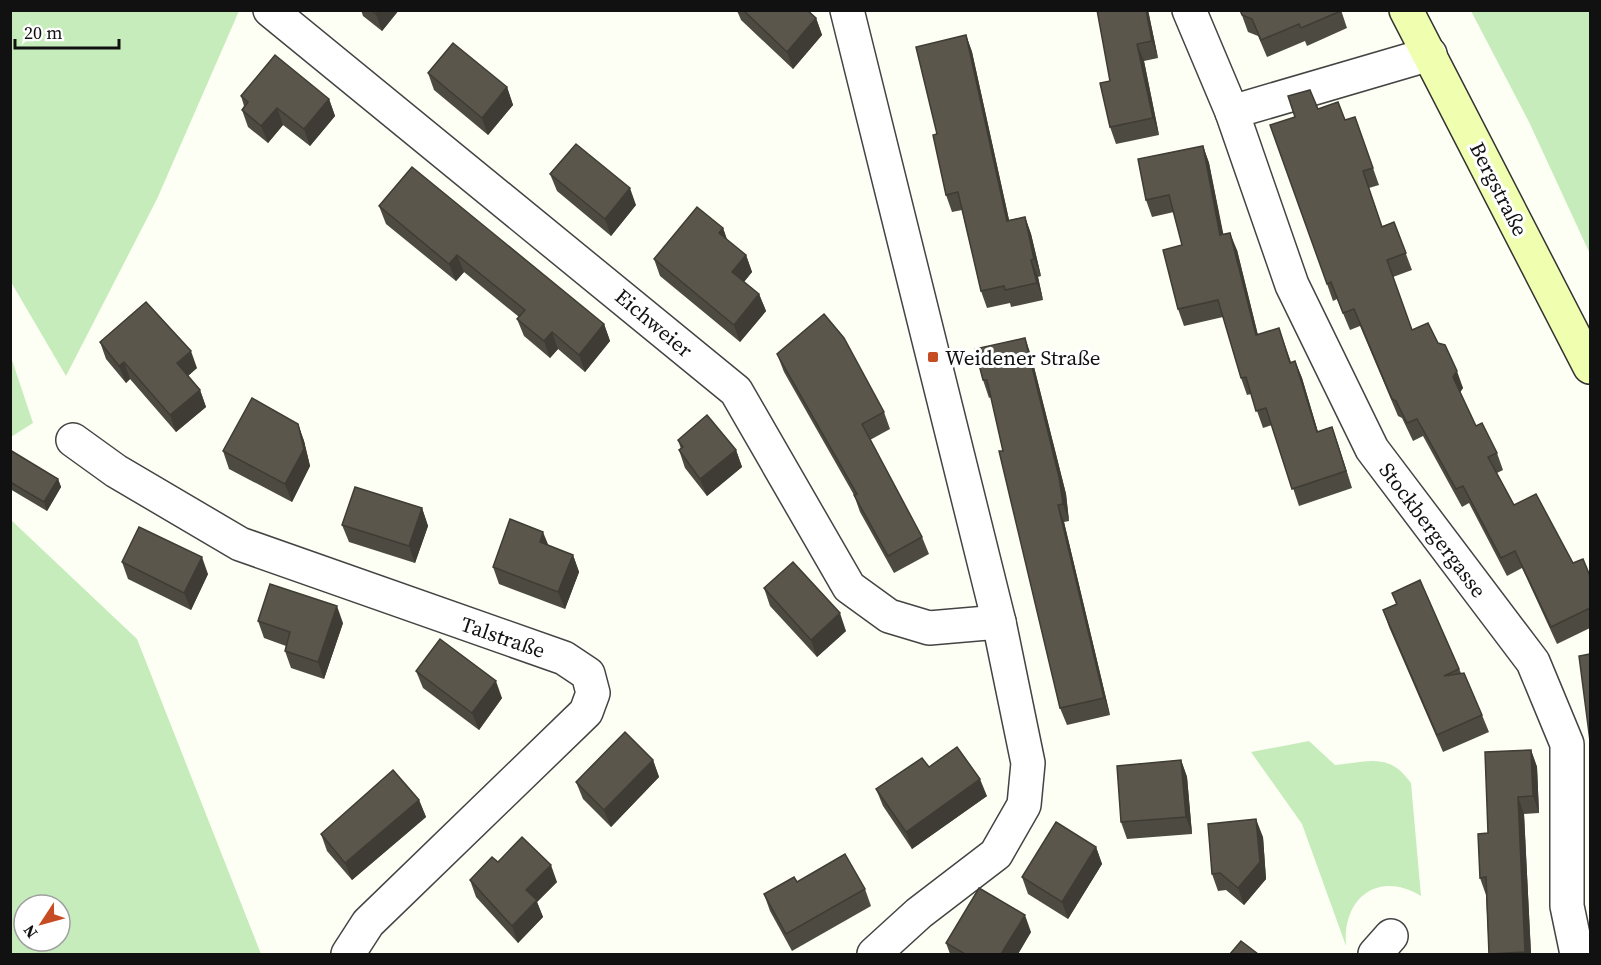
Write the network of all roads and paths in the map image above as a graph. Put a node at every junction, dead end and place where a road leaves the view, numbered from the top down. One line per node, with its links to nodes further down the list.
1 (270, 10): 9 (street, Eichweier)
2 (847, 10): 9 (street)
3 (1189, 10): 6 (street, Stockbergergasse)
4 (1406, 10): 5 (main road, Bergstraße)
5 (1430, 54): 6 (street); 7 (main road, Bergstraße)
6 (1232, 112): 12 (street, Stockbergergasse)
7 (1590, 367)
8 (73, 440): 10 (street, Talstraße)
9 (999, 622): 11 (street)
10 (348, 954)
11 (874, 954)
12 (1577, 954)

